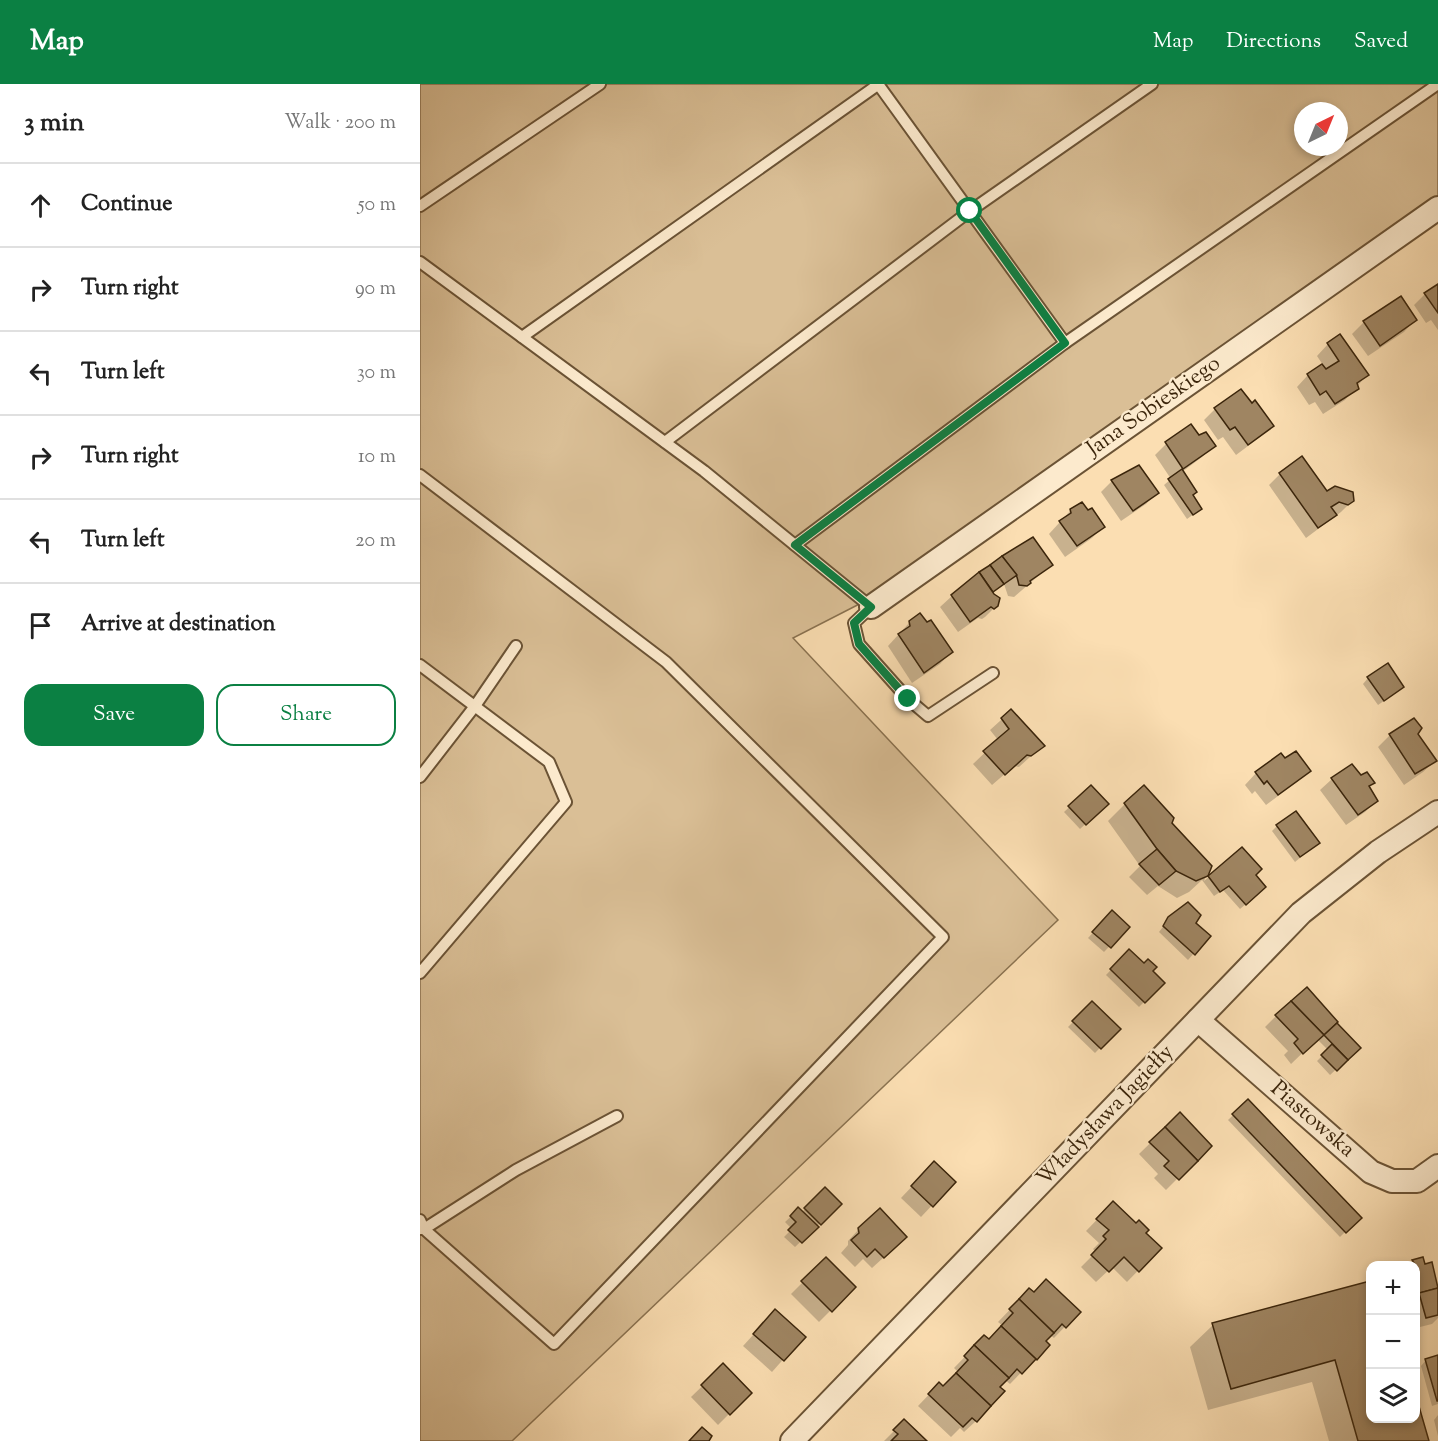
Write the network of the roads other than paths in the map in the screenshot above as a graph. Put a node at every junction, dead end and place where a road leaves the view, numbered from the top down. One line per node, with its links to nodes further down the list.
1 (600, 84): 5 (lane)
2 (878, 84): 7 (lane); 9 (lane)
3 (1152, 84): 7 (lane)
4 (1438, 84): 10 (lane)
5 (420, 206)
6 (1438, 208): 14 (street, Jana Sobieskiego)
7 (970, 211): 10 (lane); 11 (lane)
8 (420, 262): 9 (lane)
9 (522, 337): 11 (lane)
10 (1065, 343): 13 (lane)
11 (665, 442): 13 (lane)
12 (420, 475): 25 (lane)
13 (795, 545): 14 (lane)
14 (871, 607): 17 (lane)
15 (516, 646): 18 (lane)
16 (420, 665): 18 (lane)
17 (993, 673)
18 (475, 706): 19 (lane); 21 (lane)
19 (420, 777)
20 (1438, 812): 22 (street, Władysława Jagiełły)
21 (420, 973)
22 (1198, 1020): 24 (street, Piastowska); 26 (street, Władysława Jagiełły)
23 (617, 1116): 25 (lane)
24 (1438, 1166)
25 (422, 1226)
26 (792, 1441)

